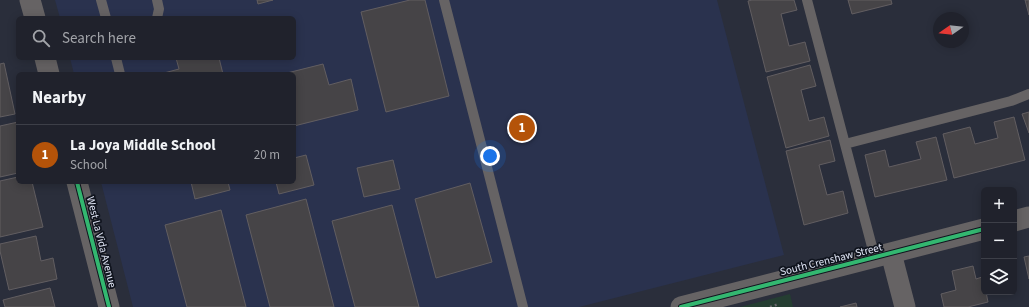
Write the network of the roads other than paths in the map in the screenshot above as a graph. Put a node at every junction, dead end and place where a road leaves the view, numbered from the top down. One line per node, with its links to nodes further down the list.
1 (30, 0): 6 (street)
2 (101, 0): 7 (lane)
3 (157, 0): 8 (lane)
4 (444, 0): 21 (lane)
5 (807, 0): 14 (lane)
6 (34, 16)
7 (105, 16)
8 (157, 16)
9 (46, 60): 11 (street)
10 (116, 60): 12 (lane)
11 (49, 72)
12 (120, 72)
13 (1029, 94): 14 (lane)
14 (845, 144): 19 (lane)
15 (78, 184): 20 (street, West La Vida Avenue)
16 (1029, 217): 17 (street)
17 (1017, 220)
18 (981, 230): 19 (street, South Crenshaw Street)
19 (883, 255): 22 (street, South Crenshaw Street); 23 (street)
20 (109, 307)
21 (522, 307)
22 (681, 307)
23 (905, 307)

